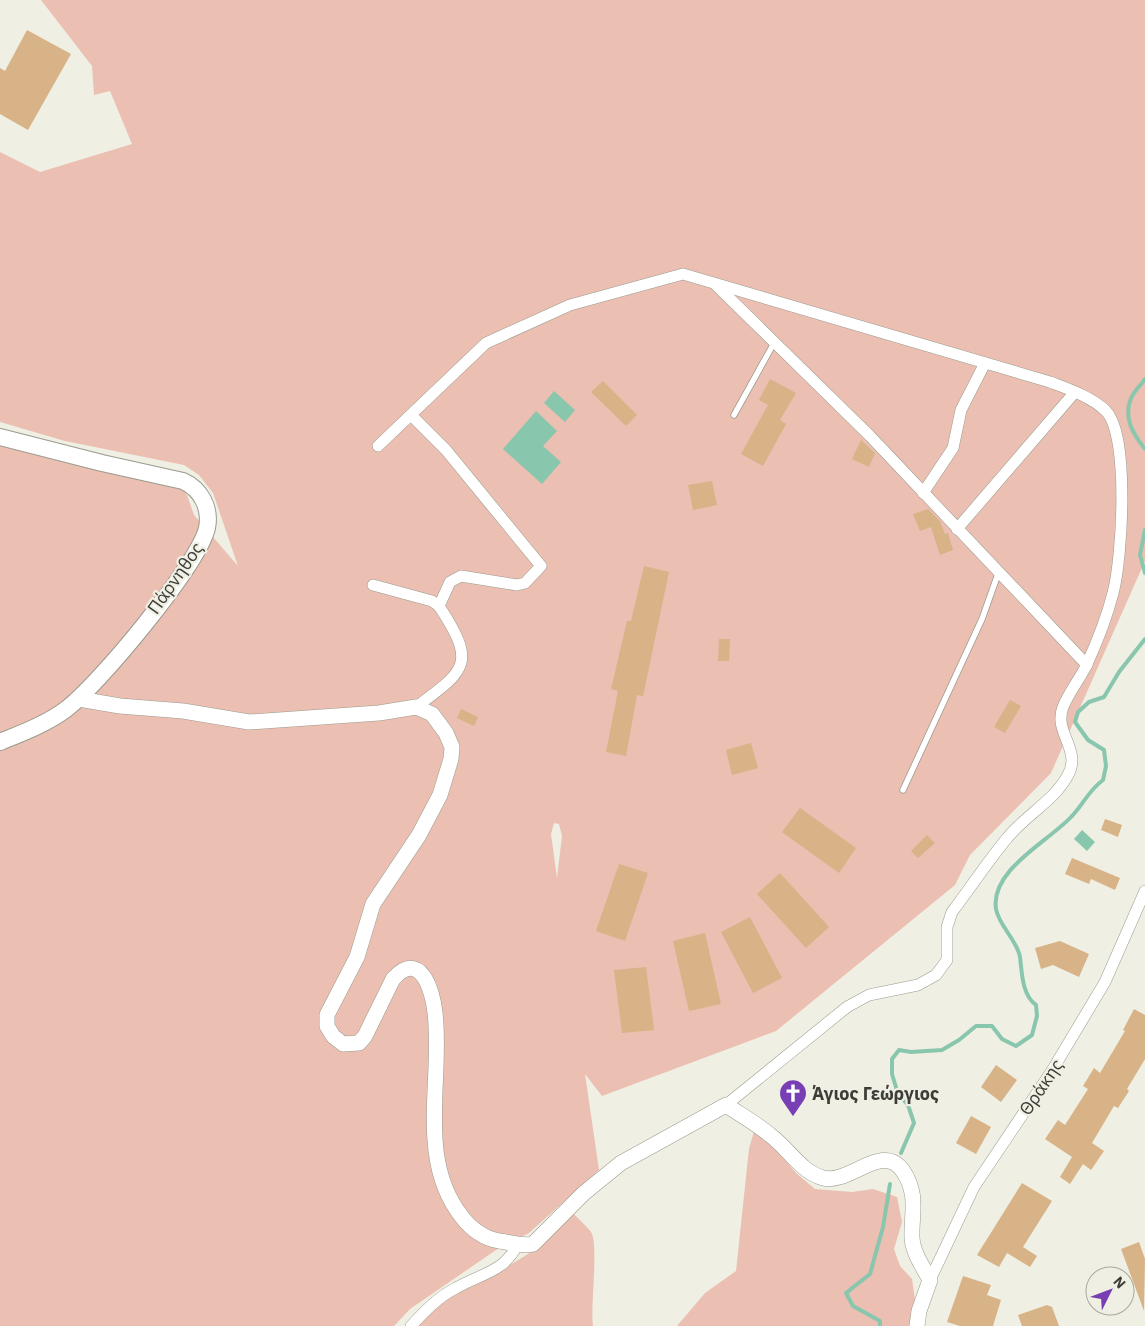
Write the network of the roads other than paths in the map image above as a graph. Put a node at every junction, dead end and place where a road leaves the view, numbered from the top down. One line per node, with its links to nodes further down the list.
1 (715, 284): 2 (street); 3 (street); 5 (street)
2 (775, 341): 6 (lane); 9 (street)
3 (985, 363): 4 (street); 9 (street)
4 (1075, 392): 10 (street); 14 (street)
5 (411, 414): 8 (street); 13 (street)
6 (734, 415)
7 (0, 437): 15 (main road, Πάρνηθος)
8 (378, 446)
9 (923, 493): 10 (street)
10 (957, 529): 11 (street)
11 (998, 574): 14 (street); 18 (lane)
12 (373, 585): 13 (street)
13 (439, 606): 16 (street)
14 (1087, 665): 20 (street)
15 (79, 699): 16 (street); 17 (main road, Πάρνηθος)
16 (416, 707): 21 (street)
17 (0, 742)
18 (904, 790)
19 (1145, 890): 22 (street, Θράκης)
20 (726, 1105): 21 (street); 22 (street)
21 (518, 1244): 23 (street)
22 (930, 1280): 24 (street)
23 (411, 1326)
24 (917, 1326)

